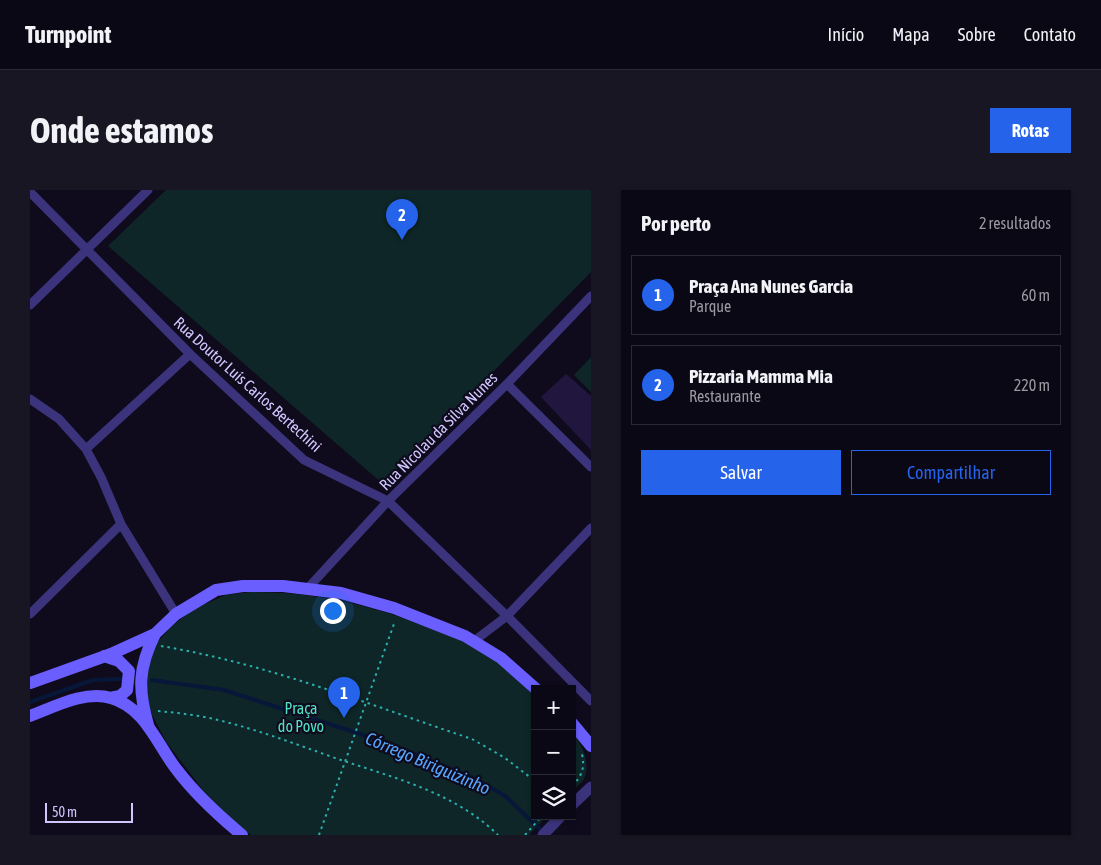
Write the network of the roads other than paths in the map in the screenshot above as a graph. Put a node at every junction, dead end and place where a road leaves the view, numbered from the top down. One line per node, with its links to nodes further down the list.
1 (148, 190): 3 (street)
2 (30, 192): 3 (street, Rua Doutor Luís Carlos Bertechini)
3 (87, 250): 5 (street); 6 (street, Rua Doutor Luís Carlos Bertechini)
4 (591, 296): 7 (street, Rua Nicolau da Silva Nunes)
5 (30, 305)
6 (190, 354): 9 (street); 11 (street, Rua Doutor Luís Carlos Bertechini)
7 (507, 384): 10 (street); 11 (street, Rua Nicolau da Silva Nunes)
8 (32, 403): 9 (street)
9 (86, 449): 12 (street)
10 (591, 467)
11 (388, 501): 14 (street, Rua Nicolau da Silva Nunes); 17 (street, Rua Doutor Luís Carlos Bertechini)
12 (121, 524): 15 (street); 16 (street)
13 (591, 528): 17 (street)
14 (308, 588): 16 (main road); 19 (main road)
15 (30, 614)
16 (176, 614): 18 (main road)
17 (507, 616): 19 (street); 24 (street, Rua Doutor Luís Carlos Bertechini)
18 (159, 637): 20 (main road); 26 (main road)
19 (474, 641): 22 (main road)
20 (104, 656): 21 (main road); 23 (main road)
21 (32, 680)
22 (531, 685)
23 (110, 698): 25 (main road); 26 (main road)
24 (591, 701)
25 (30, 716)
26 (148, 725): 32 (main road)
27 (576, 730): 28 (main road)
28 (586, 747)
29 (591, 787): 30 (street)
30 (576, 801)
31 (557, 820): 33 (street)
32 (242, 835)
33 (543, 835)

